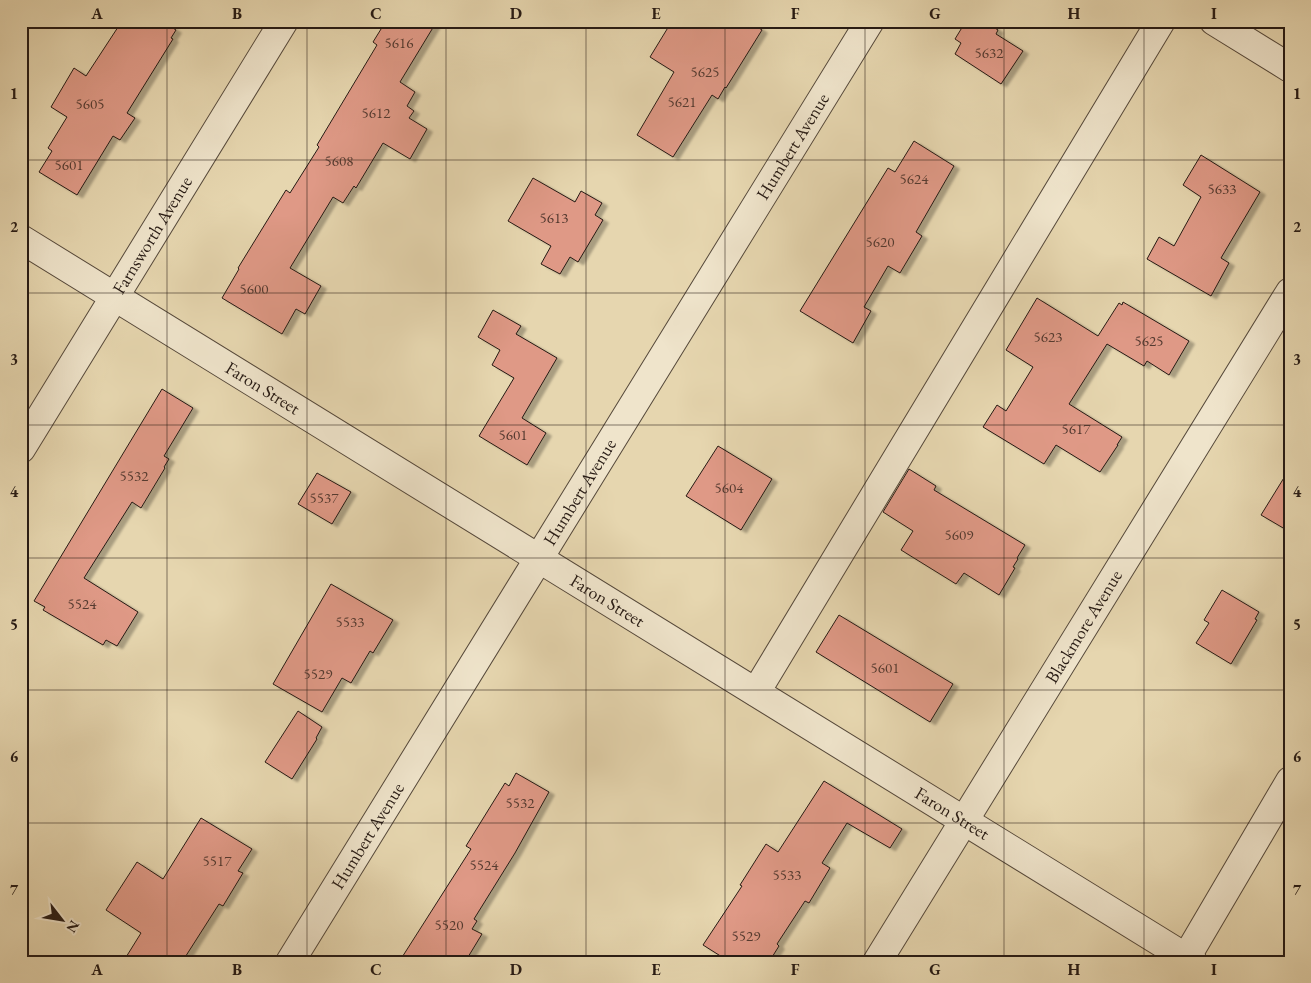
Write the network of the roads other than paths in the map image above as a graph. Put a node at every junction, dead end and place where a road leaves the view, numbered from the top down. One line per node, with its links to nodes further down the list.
1 (284, 21): 8 (street, Farnsworth Avenue)
2 (870, 21): 10 (street, Humbert Avenue)
3 (1161, 21): 11 (street)
4 (1214, 21): 5 (street)
5 (1290, 68)
6 (21, 239): 8 (street, Faron Street)
7 (1290, 292): 13 (street, Blackmore Avenue)
8 (115, 297): 9 (street, Farnsworth Avenue); 10 (street, Faron Street)
9 (21, 449)
10 (539, 558): 11 (street, Faron Street); 15 (street, Humbert Avenue)
11 (756, 692): 13 (street, Faron Street)
12 (1290, 781): 14 (street)
13 (964, 821): 14 (street, Faron Street); 16 (street, Blackmore Avenue)
14 (1180, 958)
15 (290, 962)
16 (876, 962)

